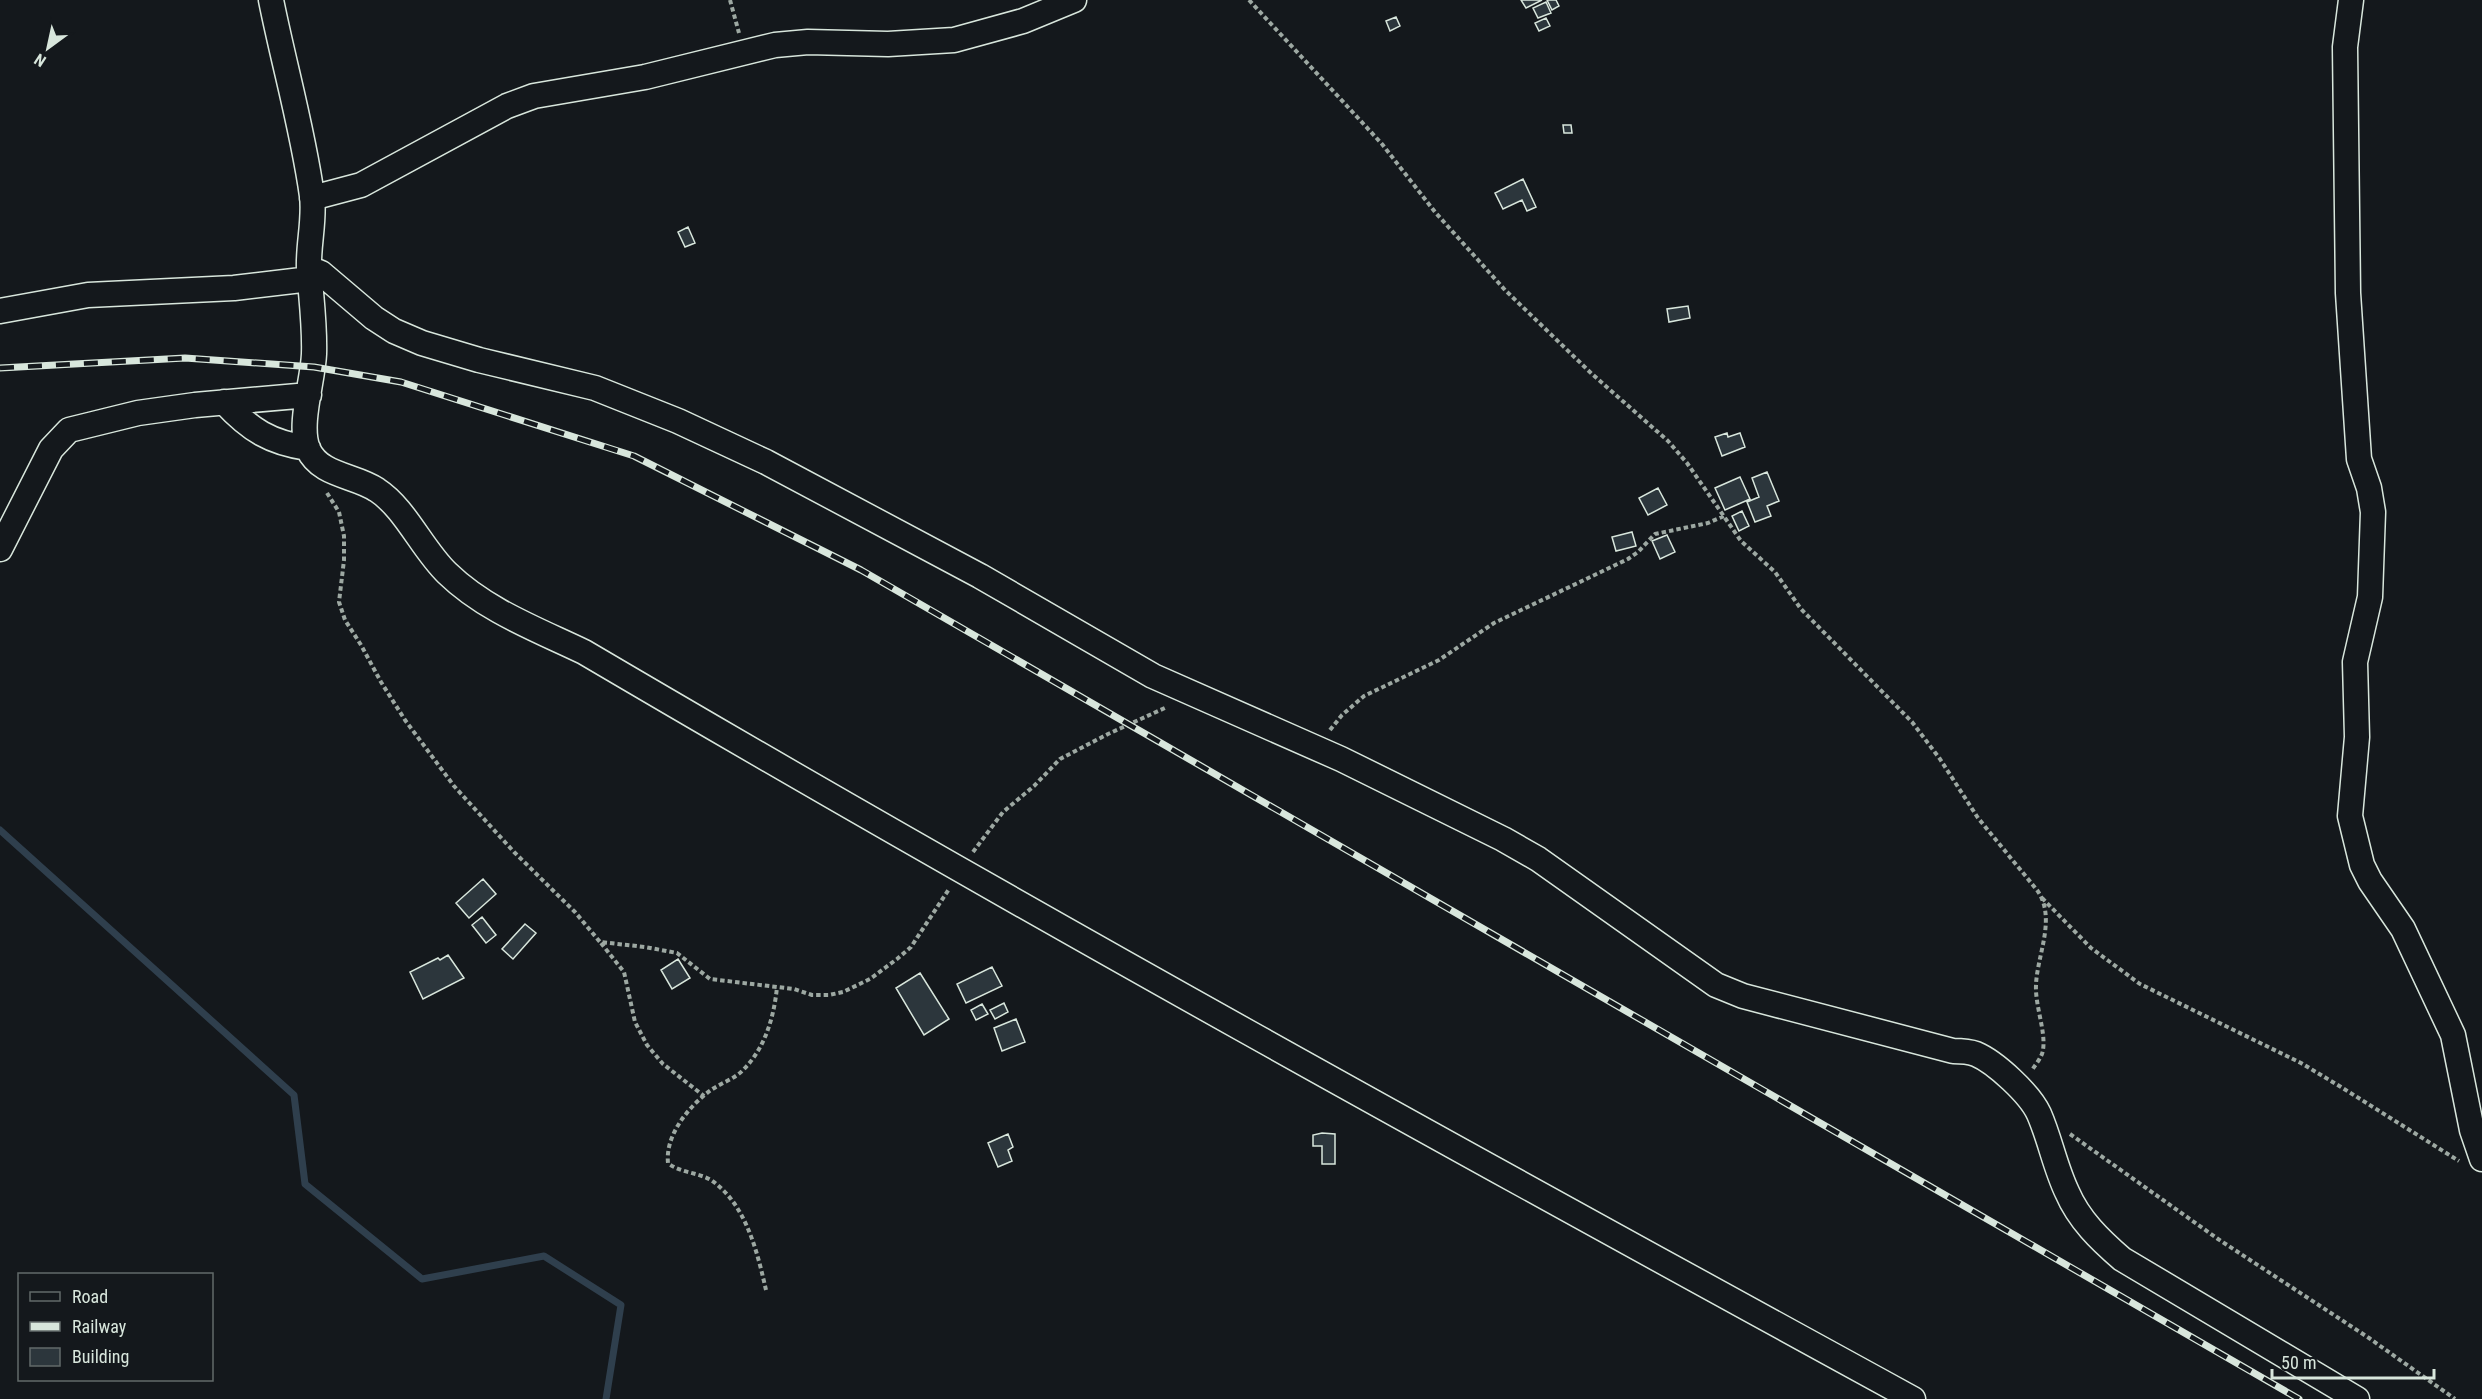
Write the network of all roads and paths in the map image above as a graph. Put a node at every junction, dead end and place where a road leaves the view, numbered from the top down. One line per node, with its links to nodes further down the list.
1 (271, 0): 7 (street)
2 (730, 0): 6 (path)
3 (1074, 0): 6 (street)
4 (1249, 0): 14 (path)
5 (2351, 0): 25 (street)
6 (743, 51): 7 (street)
7 (312, 198): 8 (street)
8 (310, 273): 9 (street); 10 (street); 16 (street)
9 (0, 311)
10 (309, 395): 11 (street); 12 (street)
11 (224, 402): 12 (street); 15 (street)
12 (308, 448): 13 (street)
13 (326, 469): 18 (street); 20 (path)
14 (1724, 516): 17 (path); 19 (path)
15 (0, 549)
16 (1197, 695): 17 (street); 18 (path)
17 (1320, 750): 22 (street)
18 (961, 871): 21 (path); 27 (street)
19 (2041, 896): 22 (path); 25 (path)
20 (600, 942): 21 (path); 23 (path)
21 (777, 987): 23 (path)
22 (2019, 1088): 28 (street)
23 (704, 1096): 26 (path)
24 (2066, 1131): 29 (path)
25 (2473, 1162)
26 (766, 1290)
27 (1913, 1399)
28 (2357, 1399)
29 (2455, 1399)

